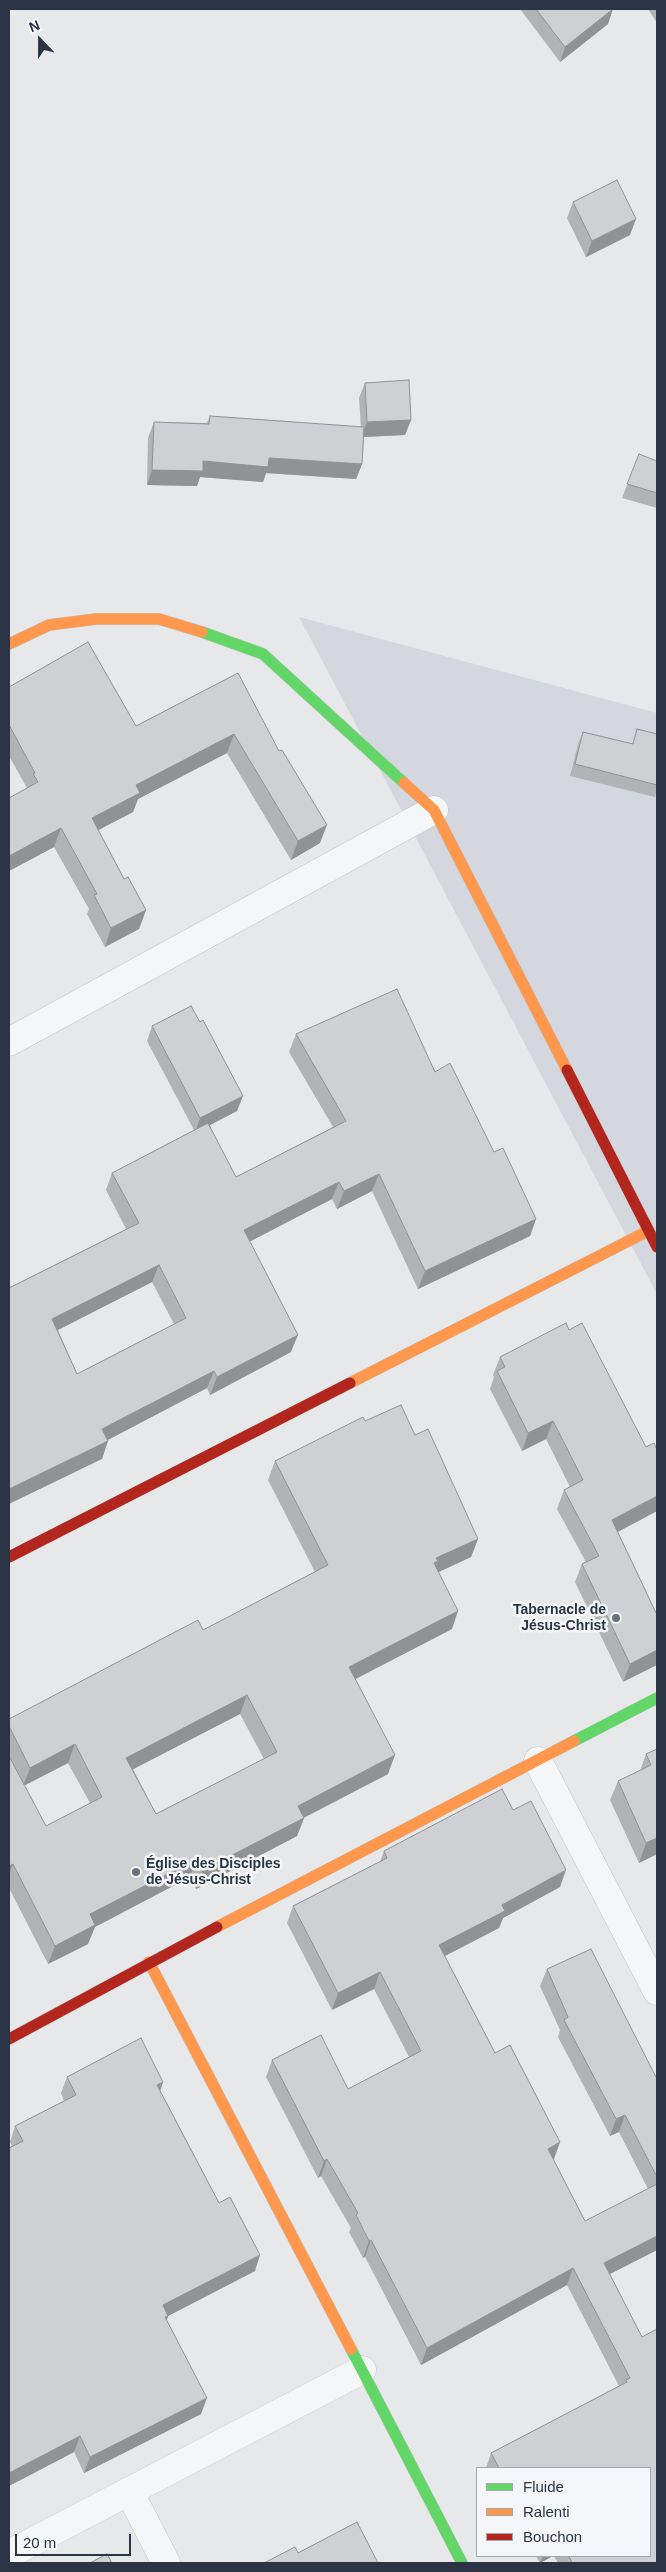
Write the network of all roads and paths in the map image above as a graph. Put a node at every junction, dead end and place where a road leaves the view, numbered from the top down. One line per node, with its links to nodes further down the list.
1 (9, 644): 2 (street)
2 (434, 810): 3 (street); 4 (street)
3 (9, 1042)
4 (648, 1231): 5 (street); 6 (street)
5 (657, 1247)
6 (9, 1557)
7 (657, 1698): 8 (street)
8 (538, 1761): 9 (street); 10 (street)
9 (149, 1962): 11 (street); 12 (street)
10 (657, 1991)
11 (9, 2039)
12 (362, 2370): 13 (street); 16 (street)
13 (129, 2491): 14 (street); 15 (street)
14 (9, 2554)
15 (166, 2563)
16 (462, 2563)

